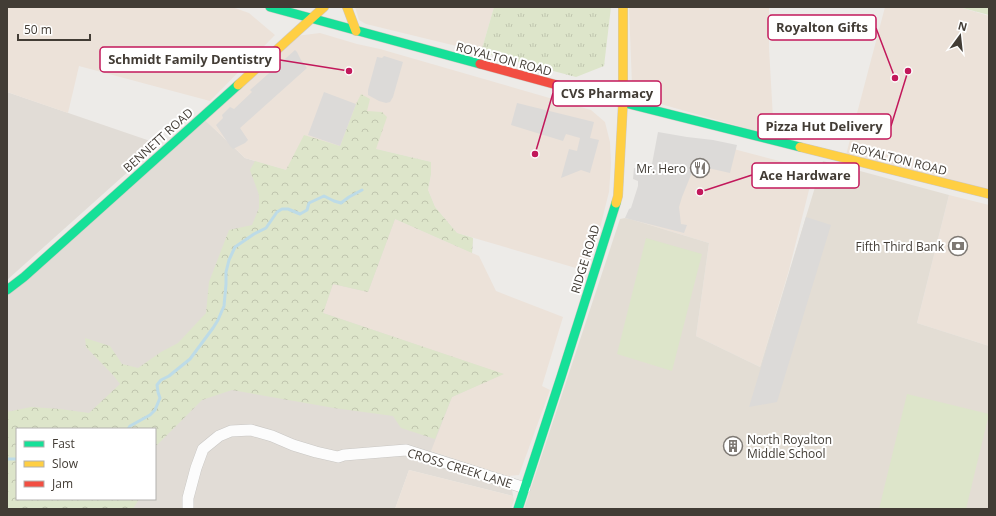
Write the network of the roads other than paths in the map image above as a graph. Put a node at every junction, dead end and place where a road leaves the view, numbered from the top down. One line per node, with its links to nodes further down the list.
1 (270, 7): 5 (main road, ROYALTON ROAD)
2 (324, 7): 5 (main road, BENNETT ROAD)
3 (347, 7): 6 (main road)
4 (623, 7): 7 (main road, RIDGE ROAD)
5 (311, 19): 6 (main road, ROYALTON ROAD); 9 (main road, BENNETT ROAD)
6 (356, 31): 7 (main road, ROYALTON ROAD)
7 (623, 103): 8 (main road, ROYALTON ROAD); 10 (main road, RIDGE ROAD)
8 (989, 194)
9 (7, 290)
10 (525, 488): 11 (street, CROSS CREEK LANE); 12 (main road, RIDGE ROAD)
11 (188, 509)
12 (518, 509)

